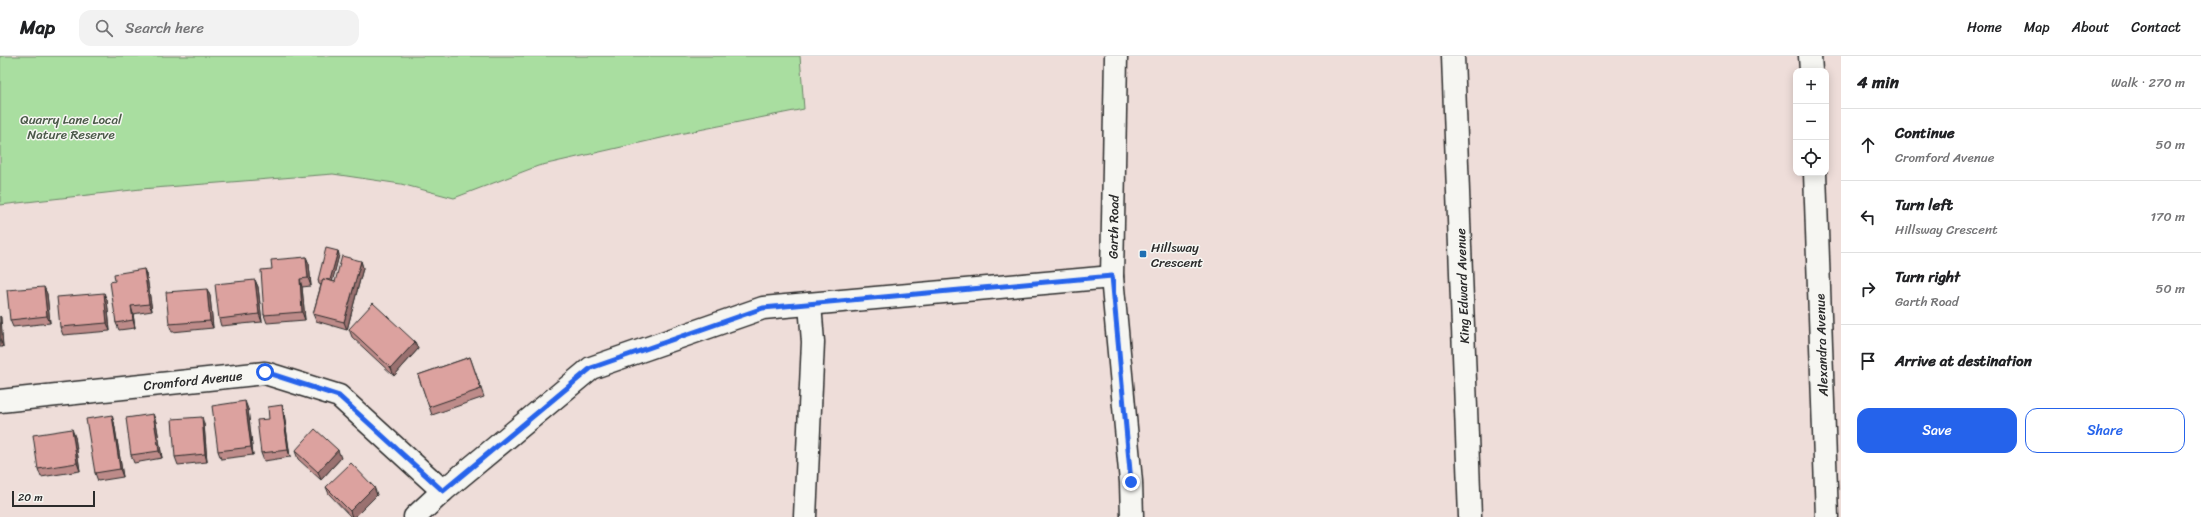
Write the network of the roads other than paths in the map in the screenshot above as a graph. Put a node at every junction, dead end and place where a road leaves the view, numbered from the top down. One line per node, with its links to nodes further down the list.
1 (1116, 56): 6 (street, Garth Road)
2 (1453, 56): 13 (street, King Edward Avenue)
3 (1810, 56): 4 (street)
4 (1811, 68)
5 (1815, 176): 14 (street, Alexandra Avenue)
6 (1112, 276): 7 (street); 12 (street, Garth Road)
7 (810, 304): 9 (street); 11 (street)
8 (0, 401): 9 (street, Cromford Avenue)
9 (443, 491): 10 (street)
10 (415, 517)
11 (805, 517)
12 (1132, 517)
13 (1470, 517)
14 (1827, 517)

